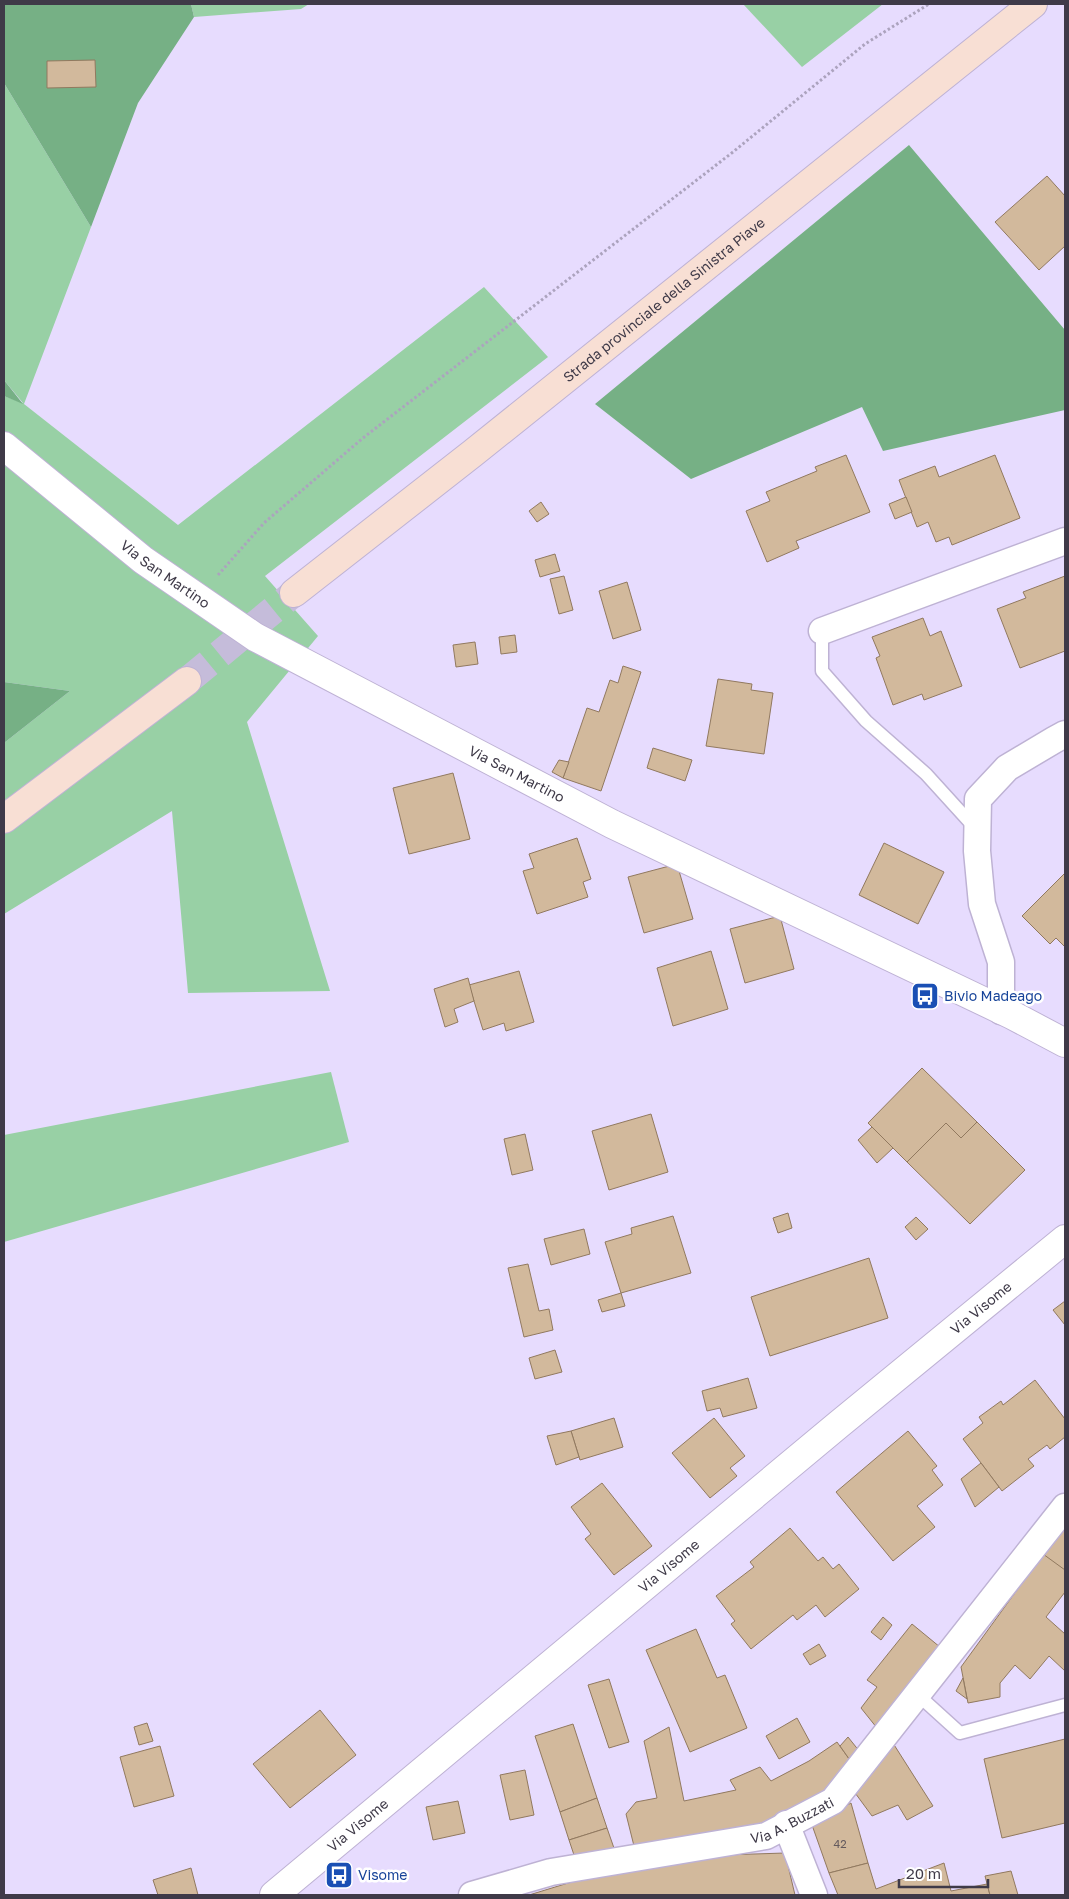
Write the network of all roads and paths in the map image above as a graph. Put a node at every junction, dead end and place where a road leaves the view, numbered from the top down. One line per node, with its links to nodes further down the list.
1 (929, 4): 6 (path)
2 (1033, 4): 5 (main road, Strada provinciale della Sinistra Piave)
3 (4, 446): 6 (street, Via San Martino)
4 (1065, 540): 7 (street)
5 (294, 593)
6 (197, 598): 12 (street, Via San Martino)
7 (822, 631): 11 (lane)
8 (188, 681): 10 (main road)
9 (1065, 734): 11 (street)
10 (4, 819)
11 (978, 831): 12 (street)
12 (1001, 1011): 13 (street, Via San Martino)
13 (1065, 1043)
14 (1065, 1240): 19 (street, Via Visome)
15 (1065, 1507): 16 (street, Via A. Buzzati)
16 (918, 1694): 17 (lane); 18 (street, Via A. Buzzati)
17 (1065, 1705)
18 (786, 1824): 20 (street, Via A. Buzzati); 21 (street)
19 (274, 1895)
20 (472, 1895)
21 (814, 1895)

